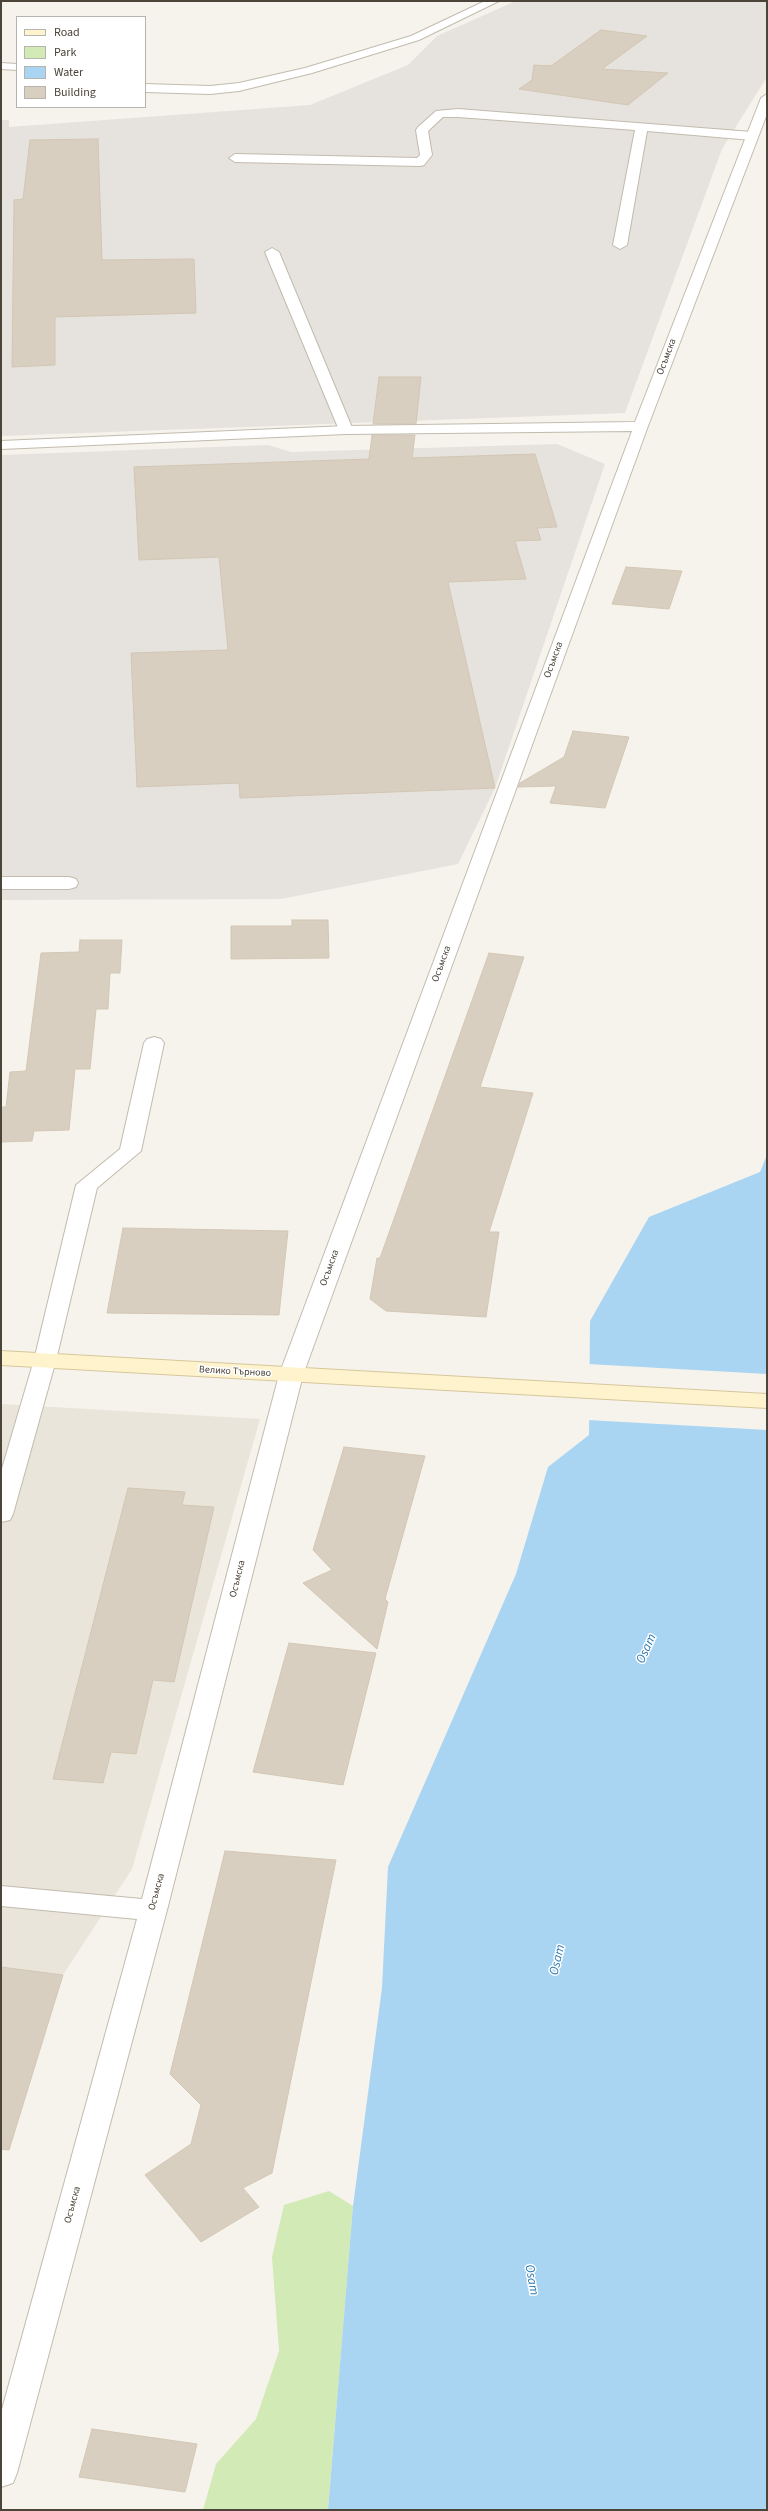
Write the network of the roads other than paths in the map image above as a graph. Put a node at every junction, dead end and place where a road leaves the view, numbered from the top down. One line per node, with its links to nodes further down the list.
1 (494, 1): 4 (street)
2 (1, 66): 3 (street)
3 (16, 67)
4 (146, 88)
5 (767, 98): 7 (street, Осъмска)
6 (642, 127): 7 (street); 8 (street); 9 (street)
7 (752, 136): 11 (street, Осъмска)
8 (235, 158)
9 (620, 245)
10 (272, 252): 12 (street)
11 (641, 426): 12 (street); 19 (street, Осъмска)
12 (346, 430): 13 (street)
13 (1, 445)
14 (69, 882): 15 (street)
15 (1, 883)
16 (154, 1043): 18 (street)
17 (1, 1358): 18 (street, Велико Търново)
18 (45, 1360): 19 (street, Велико Търново); 21 (street)
19 (290, 1375): 20 (street, Велико Търново); 23 (street, Осъмска)
20 (767, 1401)
21 (1, 1514)
22 (1, 1896): 23 (street)
23 (153, 1910): 24 (street, Осъмска)
24 (1, 2473)

